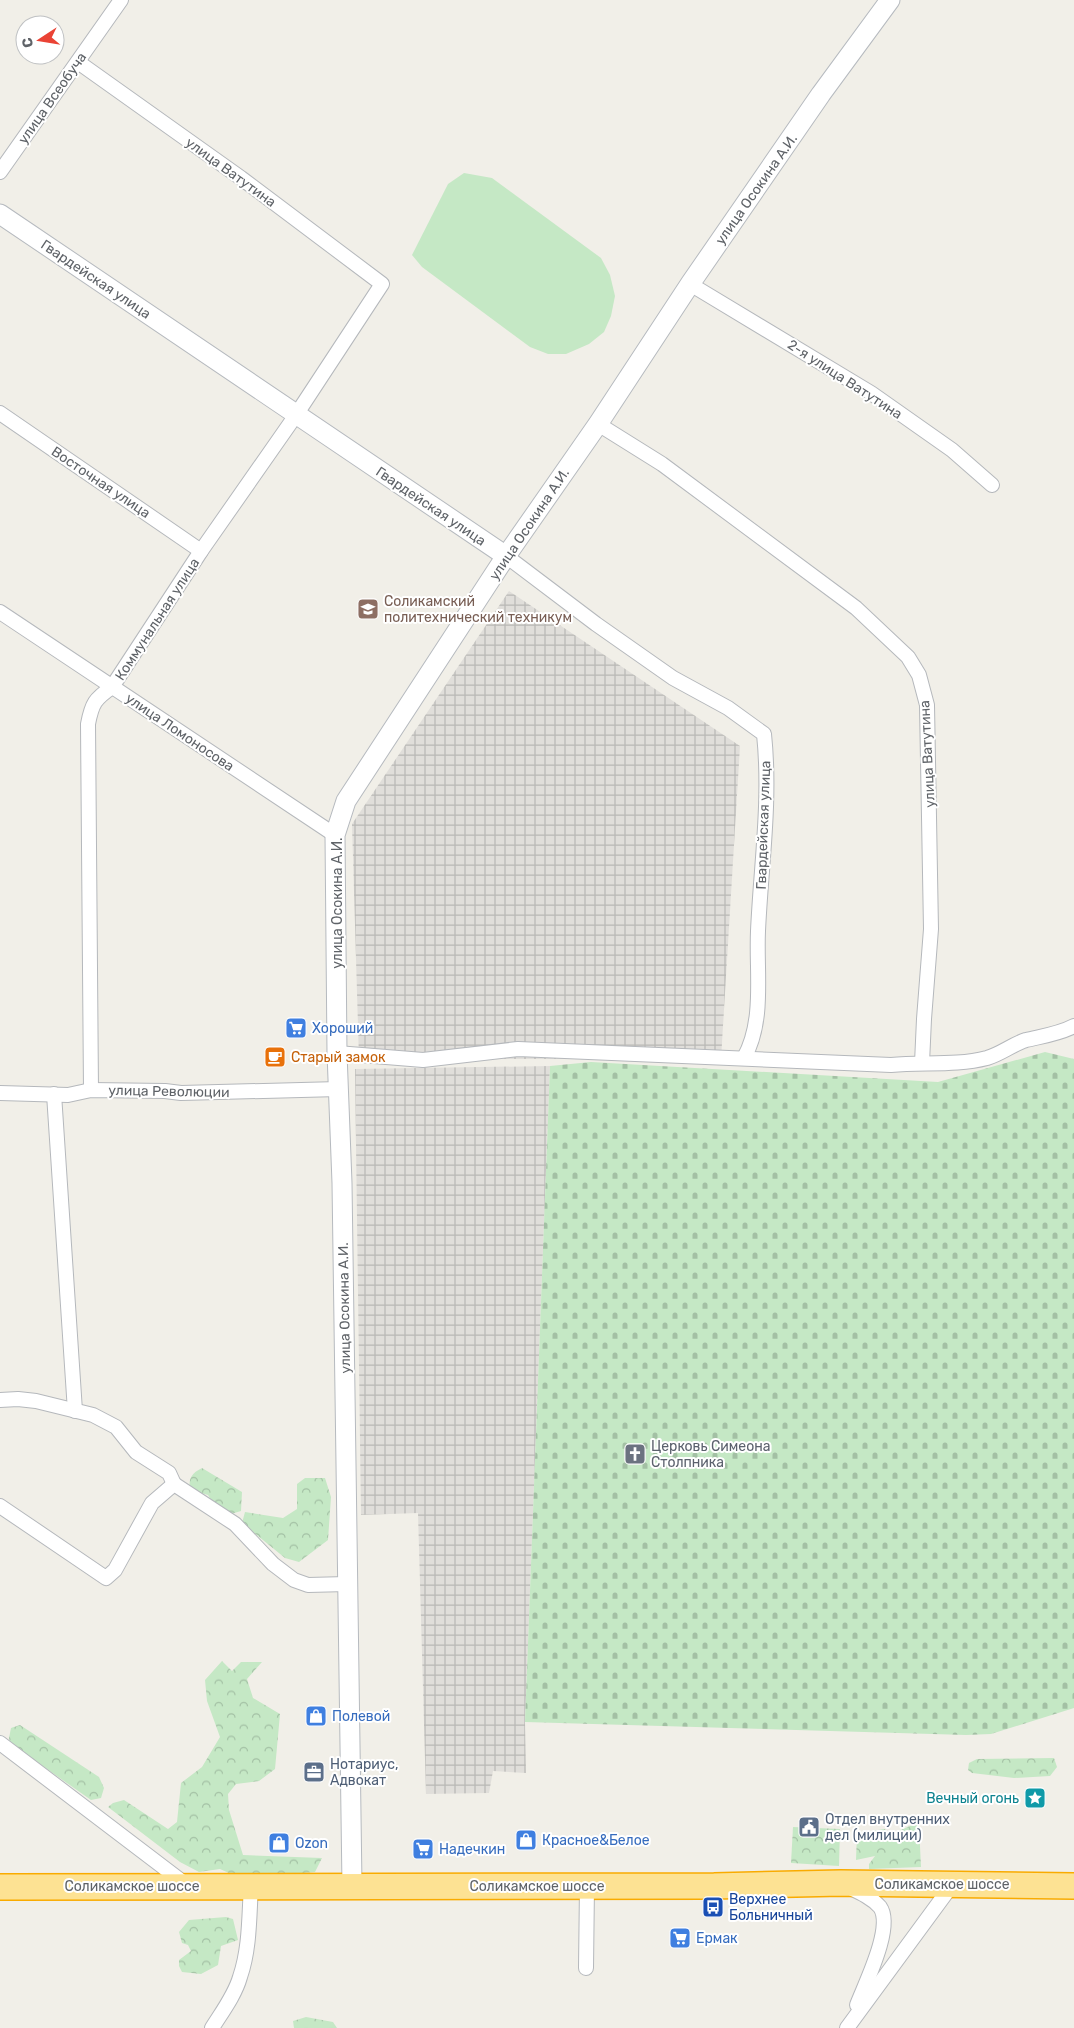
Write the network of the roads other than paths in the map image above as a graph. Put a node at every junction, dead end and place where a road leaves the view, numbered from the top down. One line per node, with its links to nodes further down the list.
1 (121, 0): 3 (street, улица Всеобуча)
2 (890, 0): 7 (street, улица Осокина А.И.)
3 (78, 62): 4 (street, улица Всеобуча); 6 (street, улица Ватутина)
4 (0, 172)
5 (0, 214): 9 (street, Гвардейская улица)
6 (382, 284): 9 (street, Коммунальная улица)
7 (690, 284): 10 (street, улица Осокина А.И.); 11 (street, 2-я улица Ватутина)
8 (0, 413): 12 (street, Восточная улица)
9 (296, 415): 12 (street, Коммунальная улица); 13 (street, Гвардейская улица)
10 (598, 424): 13 (street, улица Осокина А.И.); 20 (street, улица Ватутина)
11 (992, 485)
12 (201, 550): 15 (street, Коммунальная улица)
13 (506, 556): 16 (street, улица Осокина А.И.); 19 (street, Гвардейская улица)
14 (0, 612): 15 (street, улица Ломоносова)
15 (112, 687): 16 (street, улица Ломоносова); 22 (street, Коммунальная улица)
16 (335, 835): 18 (street, улица Осокина А.И.)
17 (1074, 1026): 20 (street)
18 (337, 1053): 19 (street); 21 (street, улица Осокина А.И.)
19 (744, 1058): 20 (street)
20 (922, 1062)
21 (339, 1089): 22 (street, улица Революции); 29 (street, улица Осокина А.И.)
22 (91, 1090): 24 (street, улица Революции)
23 (0, 1093): 24 (street, улица Революции)
24 (54, 1094): 26 (street)
25 (0, 1400): 26 (street)
26 (75, 1411): 27 (street)
27 (174, 1484): 28 (street); 29 (street)
28 (0, 1506)
29 (347, 1584): 32 (street, улица Осокина А.И.)
30 (0, 1742): 34 (street)
31 (842, 1883): 33 (highway, Соликамское шоссе); 36 (highway, Соликамское шоссе); 40 (street)
32 (352, 1885): 35 (highway, Соликамское шоссе); 36 (highway, Соликамское шоссе)
33 (952, 1885): 37 (highway, Соликамское шоссе); 40 (street)
34 (188, 1886): 35 (highway, Соликамское шоссе); 38 (highway, Соликамское шоссе)
35 (251, 1886): 41 (street)
36 (587, 1886): 39 (street)
37 (1074, 1886)
38 (0, 1887)
39 (586, 1968)
40 (852, 2026)
41 (212, 2028)

